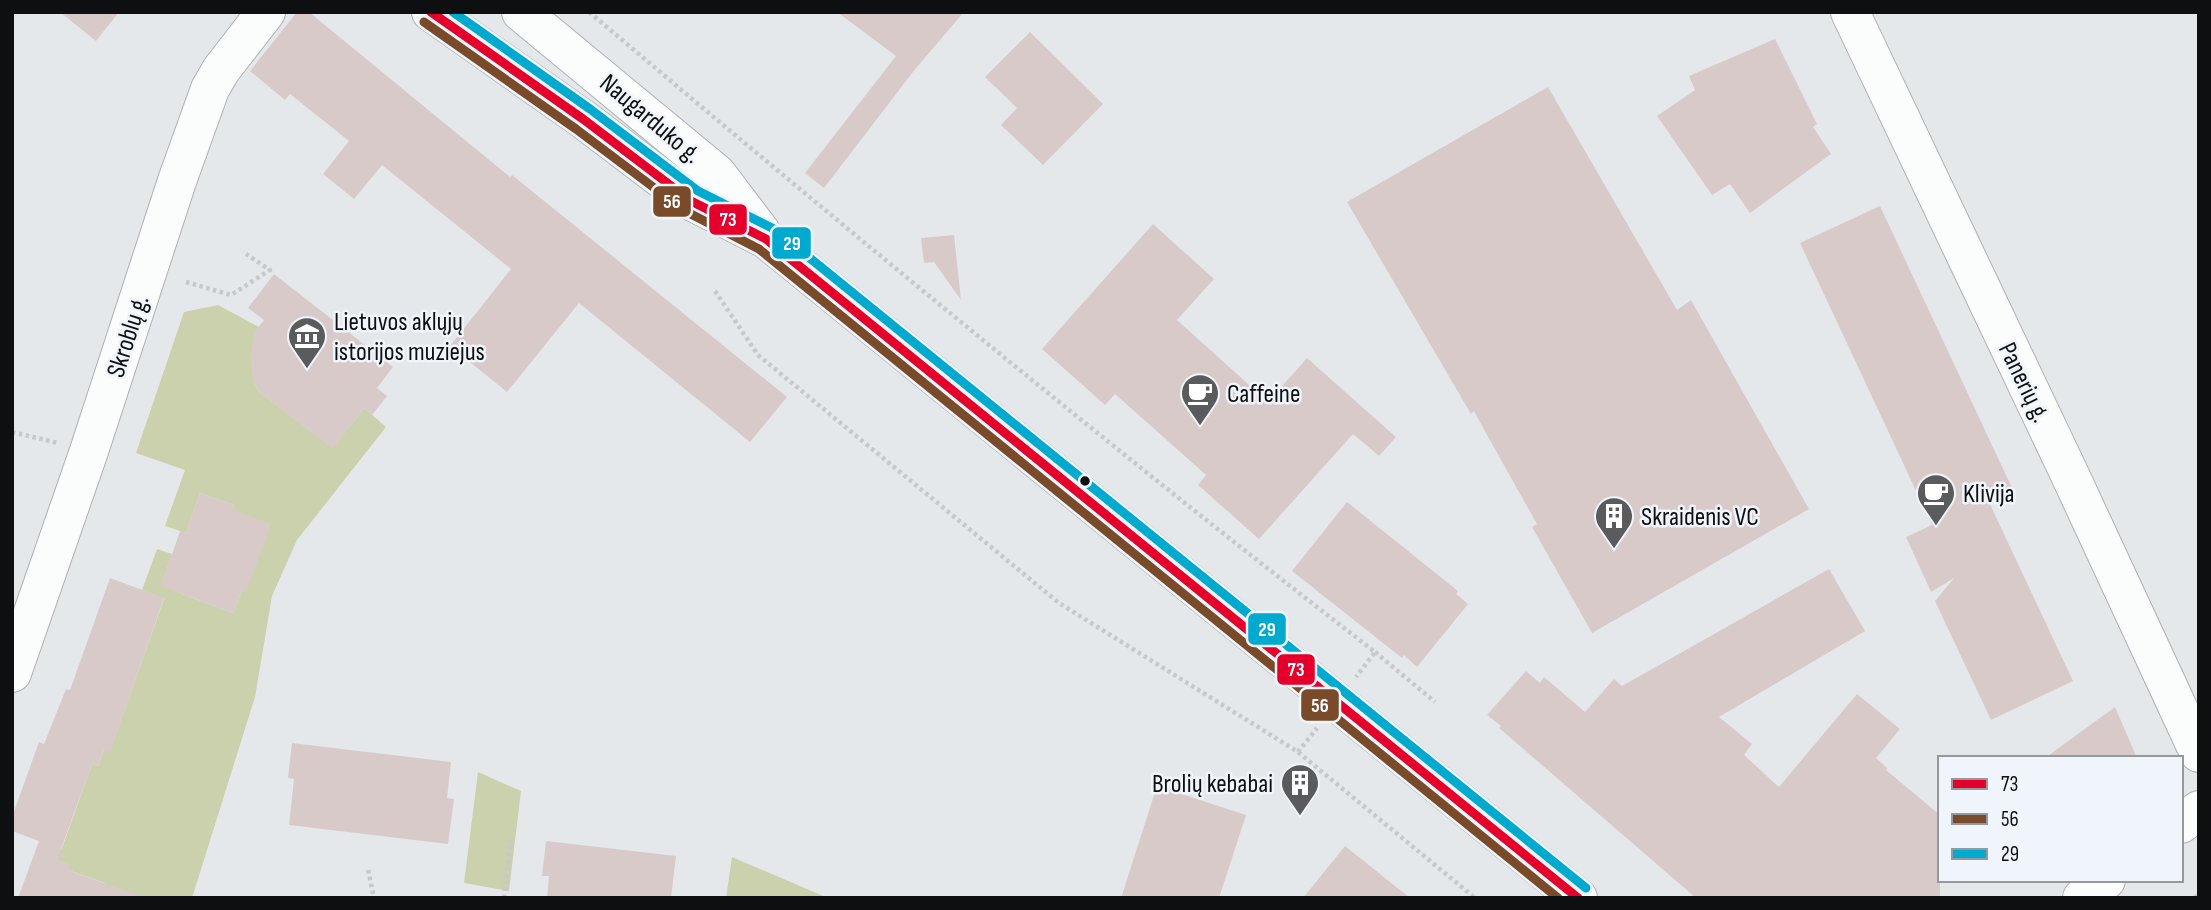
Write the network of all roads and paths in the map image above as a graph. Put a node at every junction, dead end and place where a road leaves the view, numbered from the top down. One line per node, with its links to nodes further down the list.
1 (266, 12): 11 (main road, Skroblų g.)
2 (431, 12): 6 (main road, Naugarduko g.)
3 (522, 12): 6 (main road, Naugarduko g.)
4 (589, 12): 12 (path)
5 (1850, 12): 16 (main road, Panerių g.)
6 (766, 239): 26 (main road, Naugarduko g.)
7 (246, 254): 8 (path)
8 (186, 282)
9 (715, 291): 25 (path)
10 (12, 432): 11 (path)
11 (89, 451): 14 (main road, Skroblų g.)
12 (1278, 577)
13 (1375, 652): 15 (path)
14 (12, 673)
15 (1435, 702)
16 (2199, 753)
17 (2199, 810): 18 (main road)
18 (2183, 822)
19 (511, 838): 24 (path)
20 (368, 870): 23 (path)
21 (2103, 882): 27 (main road)
22 (2197, 891): 28 (path)
23 (374, 898)
24 (503, 898)
25 (1475, 898)
26 (1578, 898)
27 (2082, 898)
28 (2196, 898)

